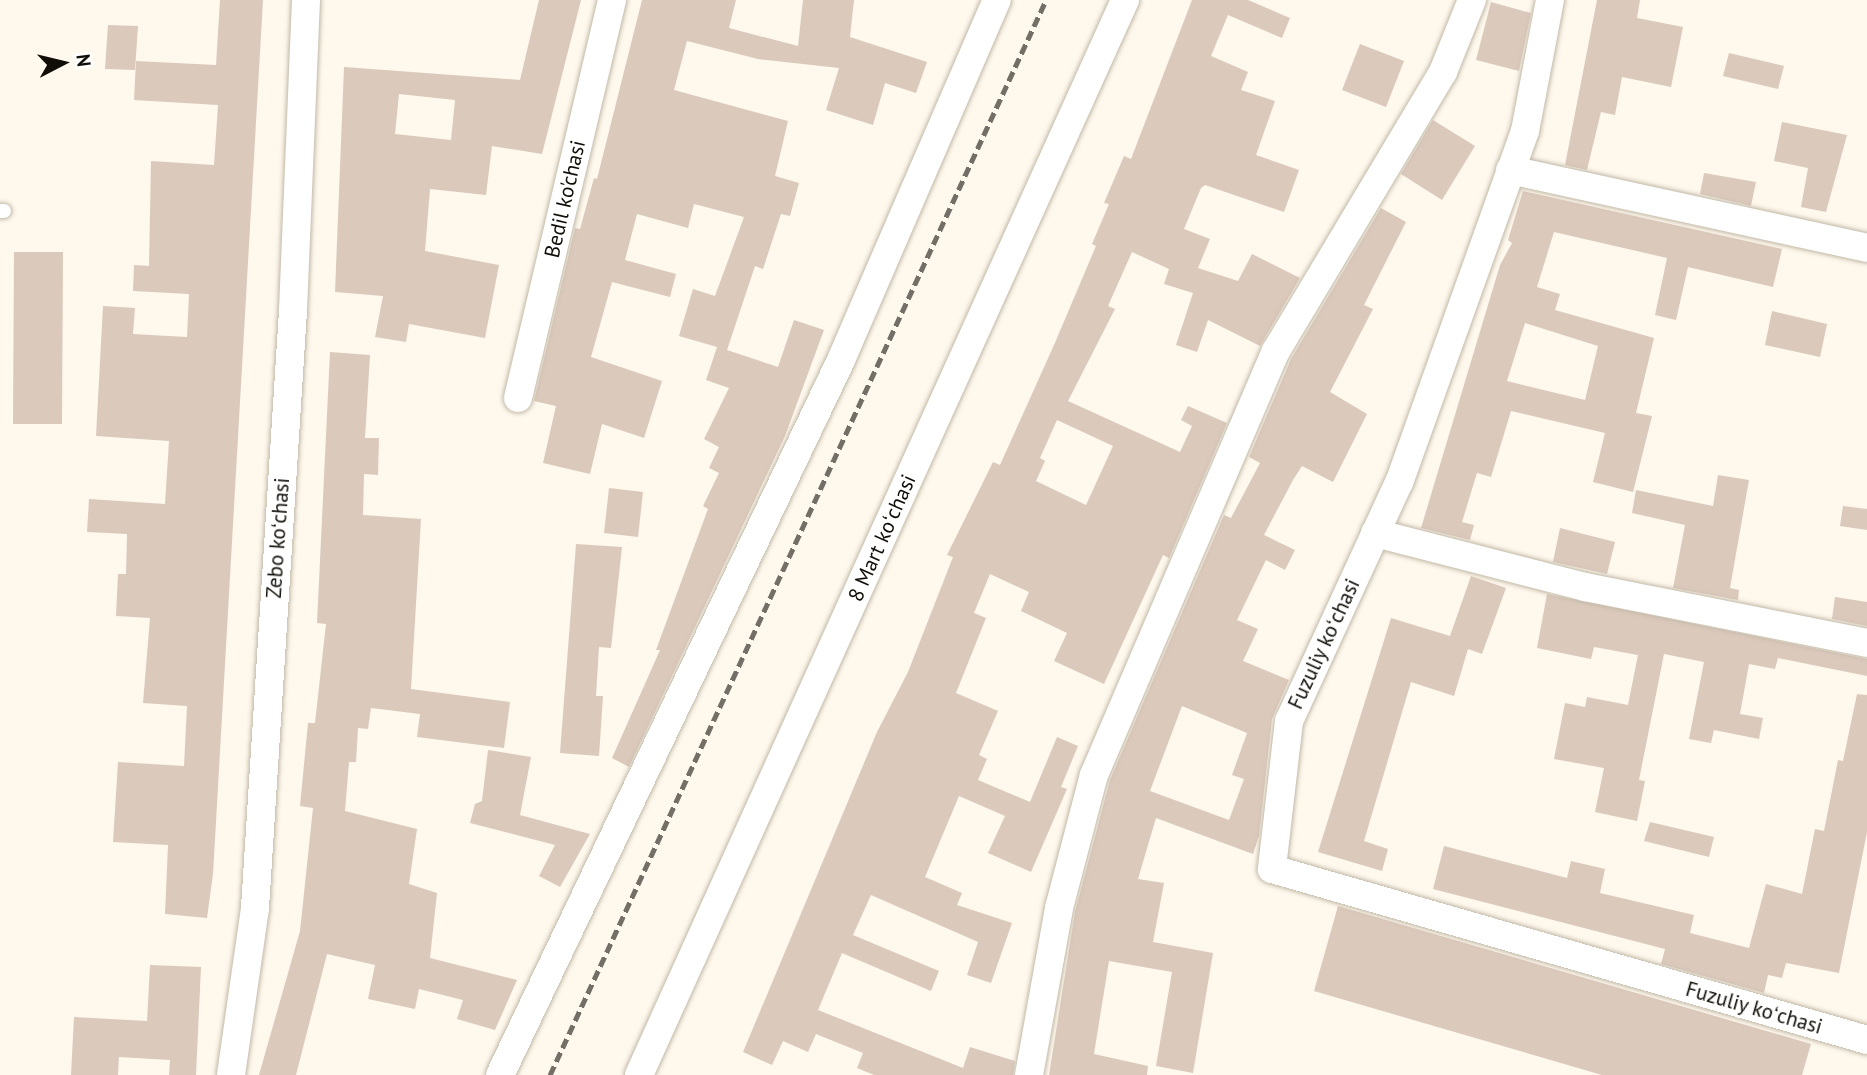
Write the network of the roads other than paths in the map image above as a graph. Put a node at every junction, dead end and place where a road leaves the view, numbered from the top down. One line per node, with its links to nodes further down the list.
1 (306, 0): 13 (street, Zebo koʻchasi)
2 (612, 0): 9 (street, Bedil ko'chasi)
3 (997, 0): 14 (street)
4 (1125, 0): 15 (street, 8 Mart koʻchasi)
5 (1472, 0): 16 (street)
6 (1550, 0): 7 (street, Fuzuliy koʻchasi)
7 (1510, 170): 8 (street); 10 (street, Fuzuliy koʻchasi)
8 (1867, 248)
9 (517, 398)
10 (1375, 533): 11 (street); 12 (street, Fuzuliy koʻchasi)
11 (1867, 643)
12 (1867, 1040)
13 (231, 1075)
14 (500, 1075)
15 (639, 1075)
16 (1030, 1075)

